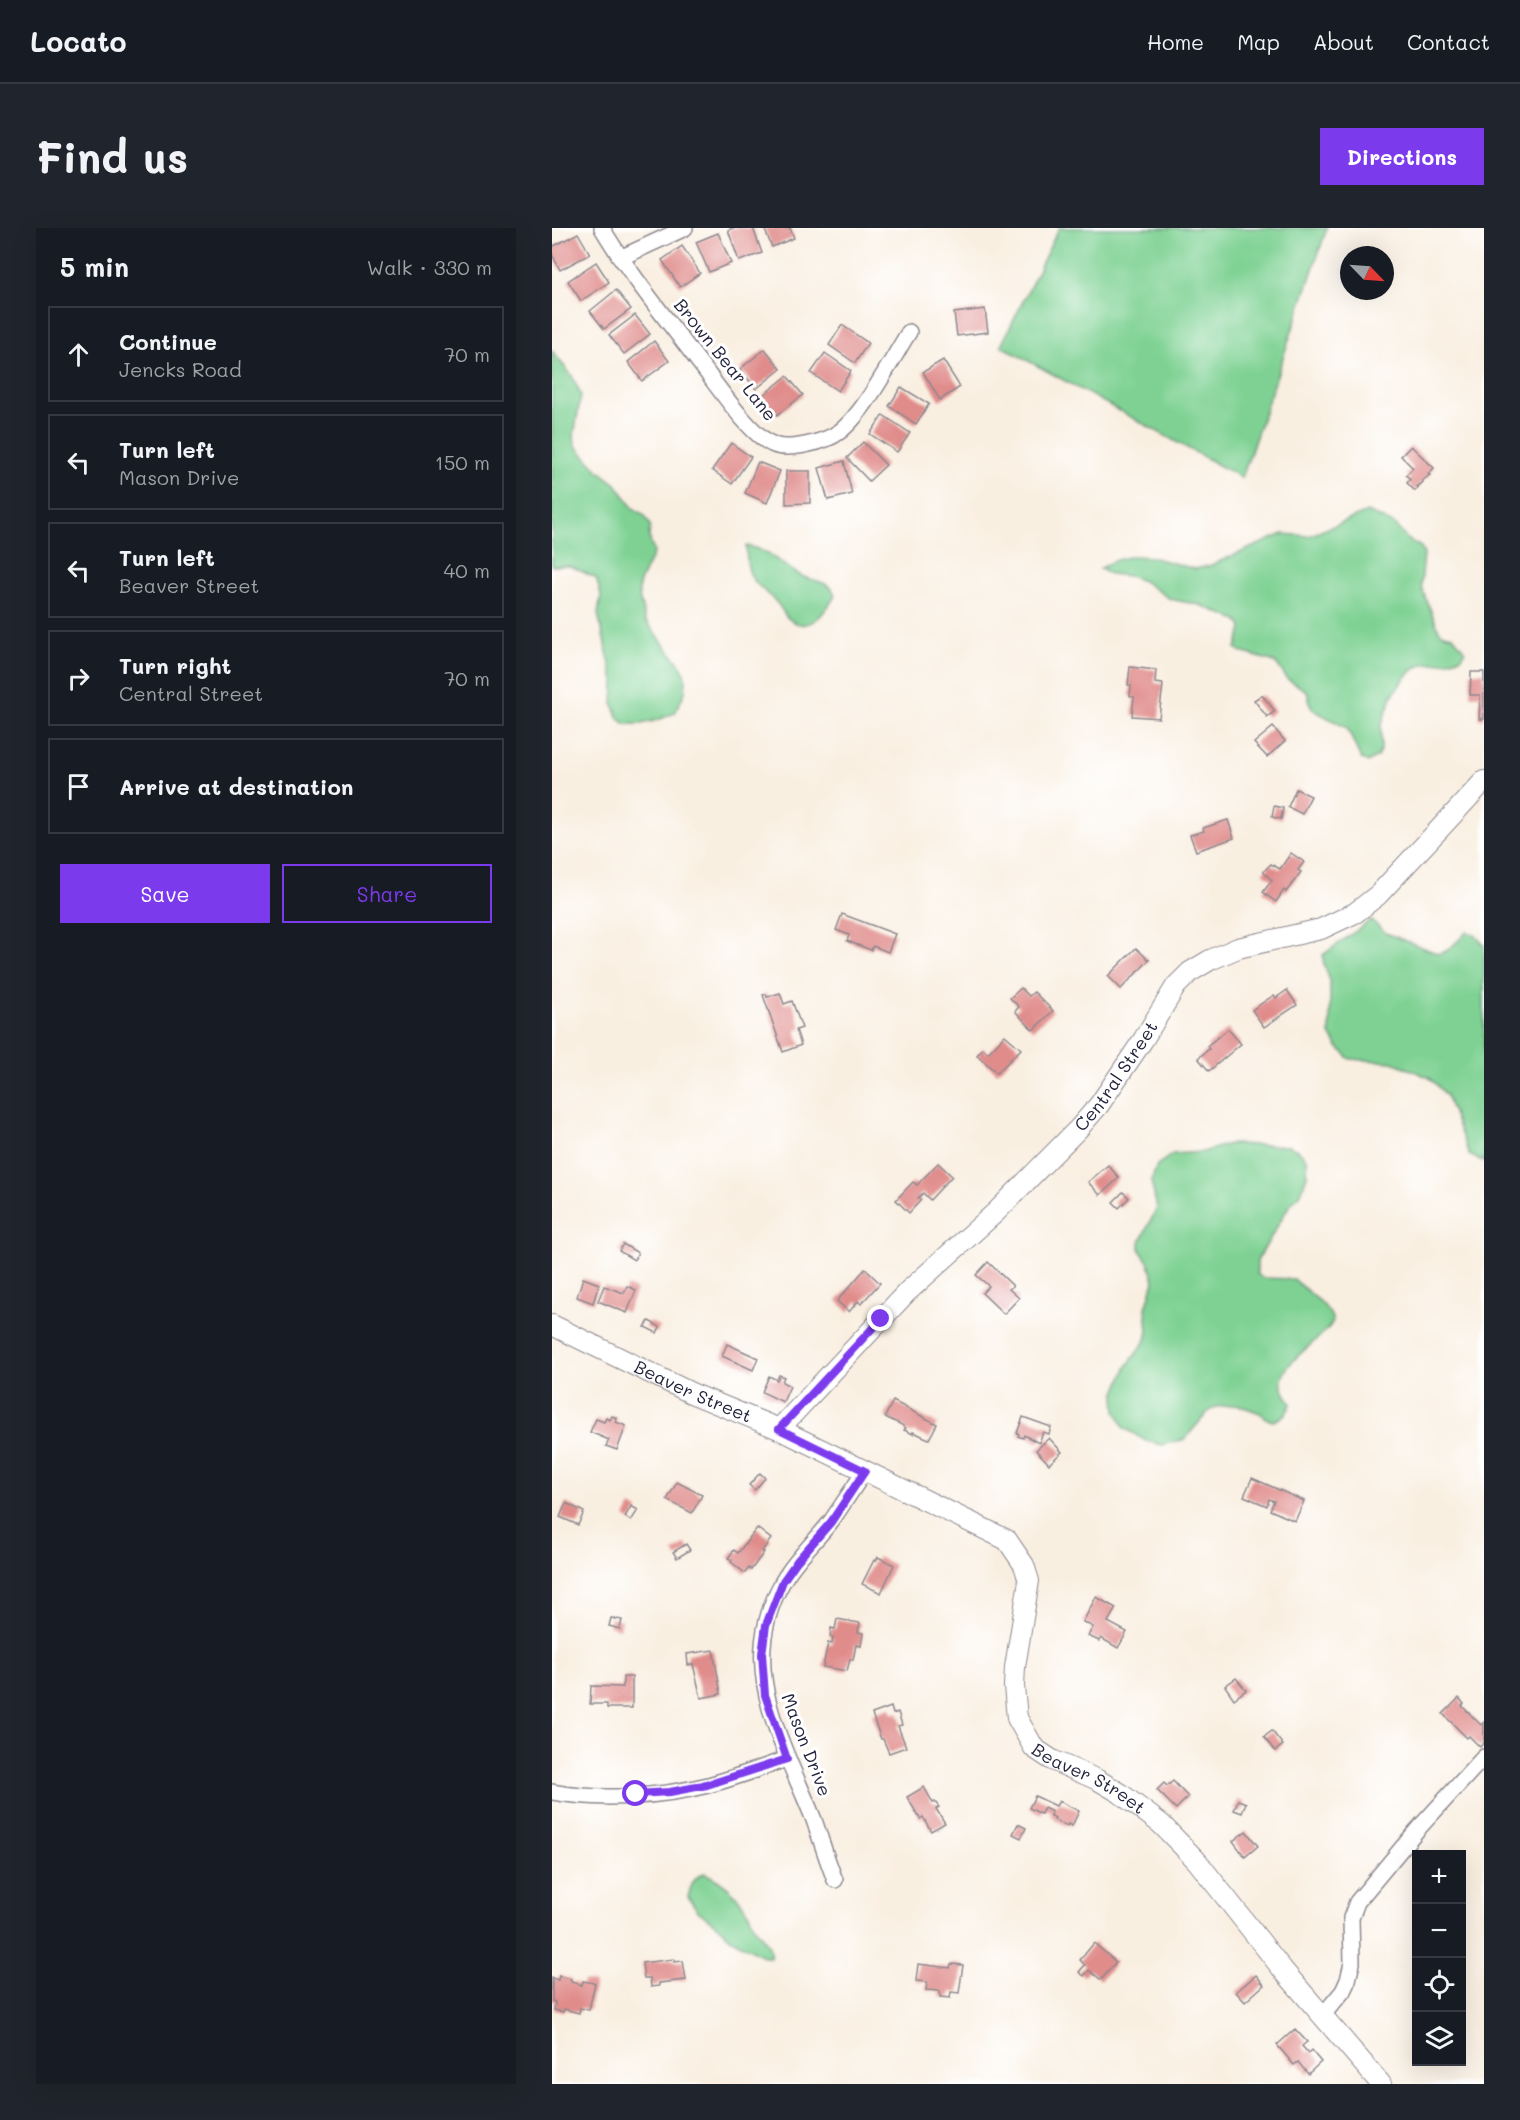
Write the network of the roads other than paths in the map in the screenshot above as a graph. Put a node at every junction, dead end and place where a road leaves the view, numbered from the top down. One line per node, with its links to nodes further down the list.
1 (602, 228): 3 (street, Brown Bear Lane)
2 (685, 228): 3 (street)
3 (620, 258): 4 (street, Brown Bear Lane)
4 (909, 332)
5 (1484, 781): 7 (street, Central Street)
6 (552, 1325): 7 (street, Beaver Street)
7 (779, 1429): 8 (street, Beaver Street)
8 (865, 1471): 10 (street, Mason Drive); 13 (street, Beaver Street)
9 (1484, 1757): 13 (street)
10 (787, 1759): 11 (street); 12 (street, Mason Drive)
11 (552, 1792)
12 (835, 1880)
13 (1323, 2015): 14 (street, Beaver Street)
14 (1381, 2084)

